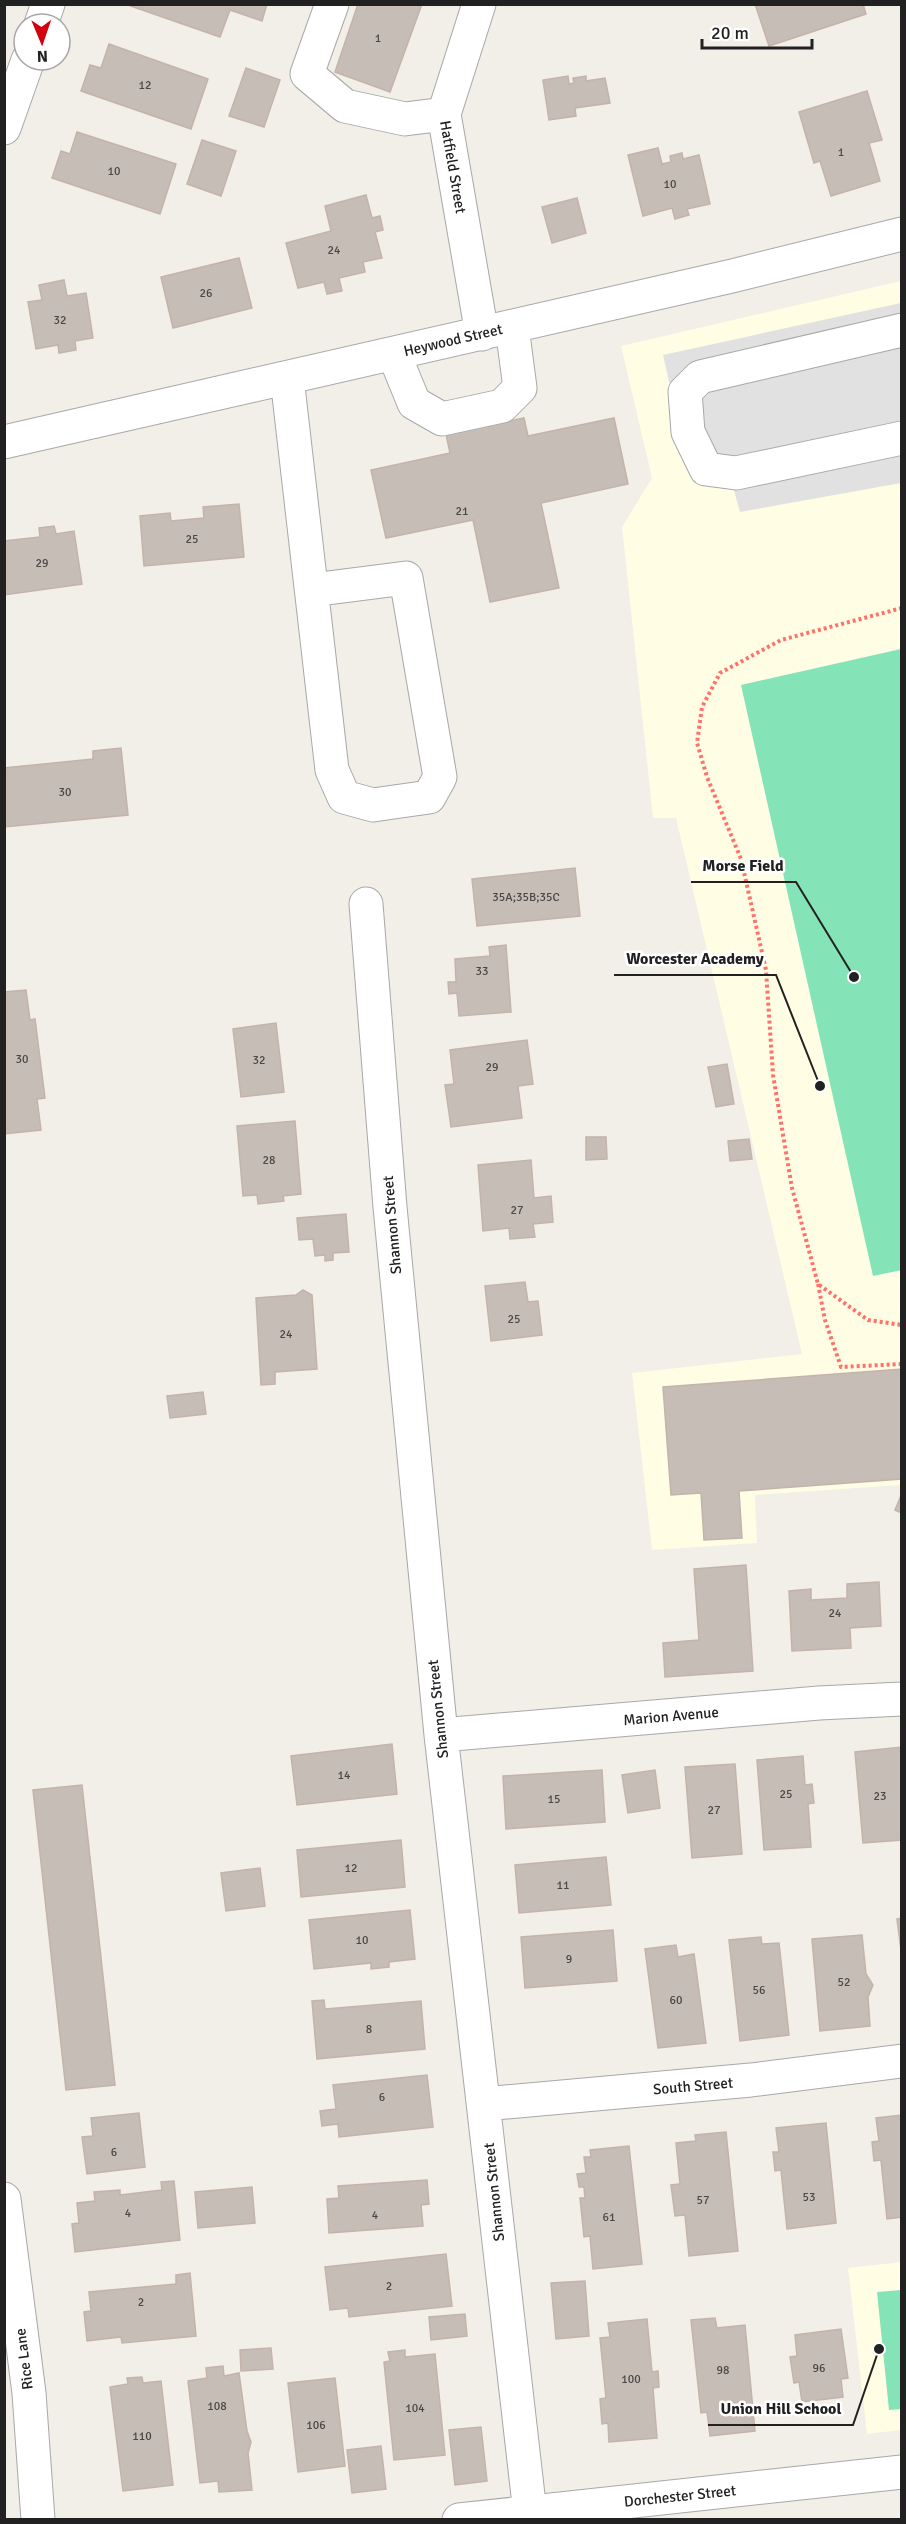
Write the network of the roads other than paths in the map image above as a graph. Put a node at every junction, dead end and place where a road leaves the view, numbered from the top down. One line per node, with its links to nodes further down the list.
1 (332, 4): 4 (street)
2 (479, 4): 4 (street, Hatfield Street)
3 (24, 72): 5 (street)
4 (444, 114): 7 (street, Hatfield Street)
5 (4, 128)
6 (902, 234): 7 (street, Heywood Street)
7 (497, 330): 9 (street, Heywood Street); 9 (street, Hatfield Street)
8 (902, 330): 11 (street)
9 (394, 354): 10 (street, Heywood Street)
10 (286, 378): 12 (street, Heywood Street); 13 (street)
11 (902, 438)
12 (4, 442)
13 (312, 590): 13 (street)
14 (366, 903): 16 (street, Shannon Street)
15 (902, 1699): 16 (street, Marion Avenue)
16 (441, 1736): 18 (street, Shannon Street)
17 (902, 2061): 18 (street, South Street)
18 (484, 2104): 21 (street, Shannon Street)
19 (4, 2199): 22 (street, Rice Lane)
20 (902, 2472): 21 (street, Dorchester Street)
21 (530, 2513): 23 (street, Dorchester Street)
22 (38, 2520)
23 (459, 2520)

